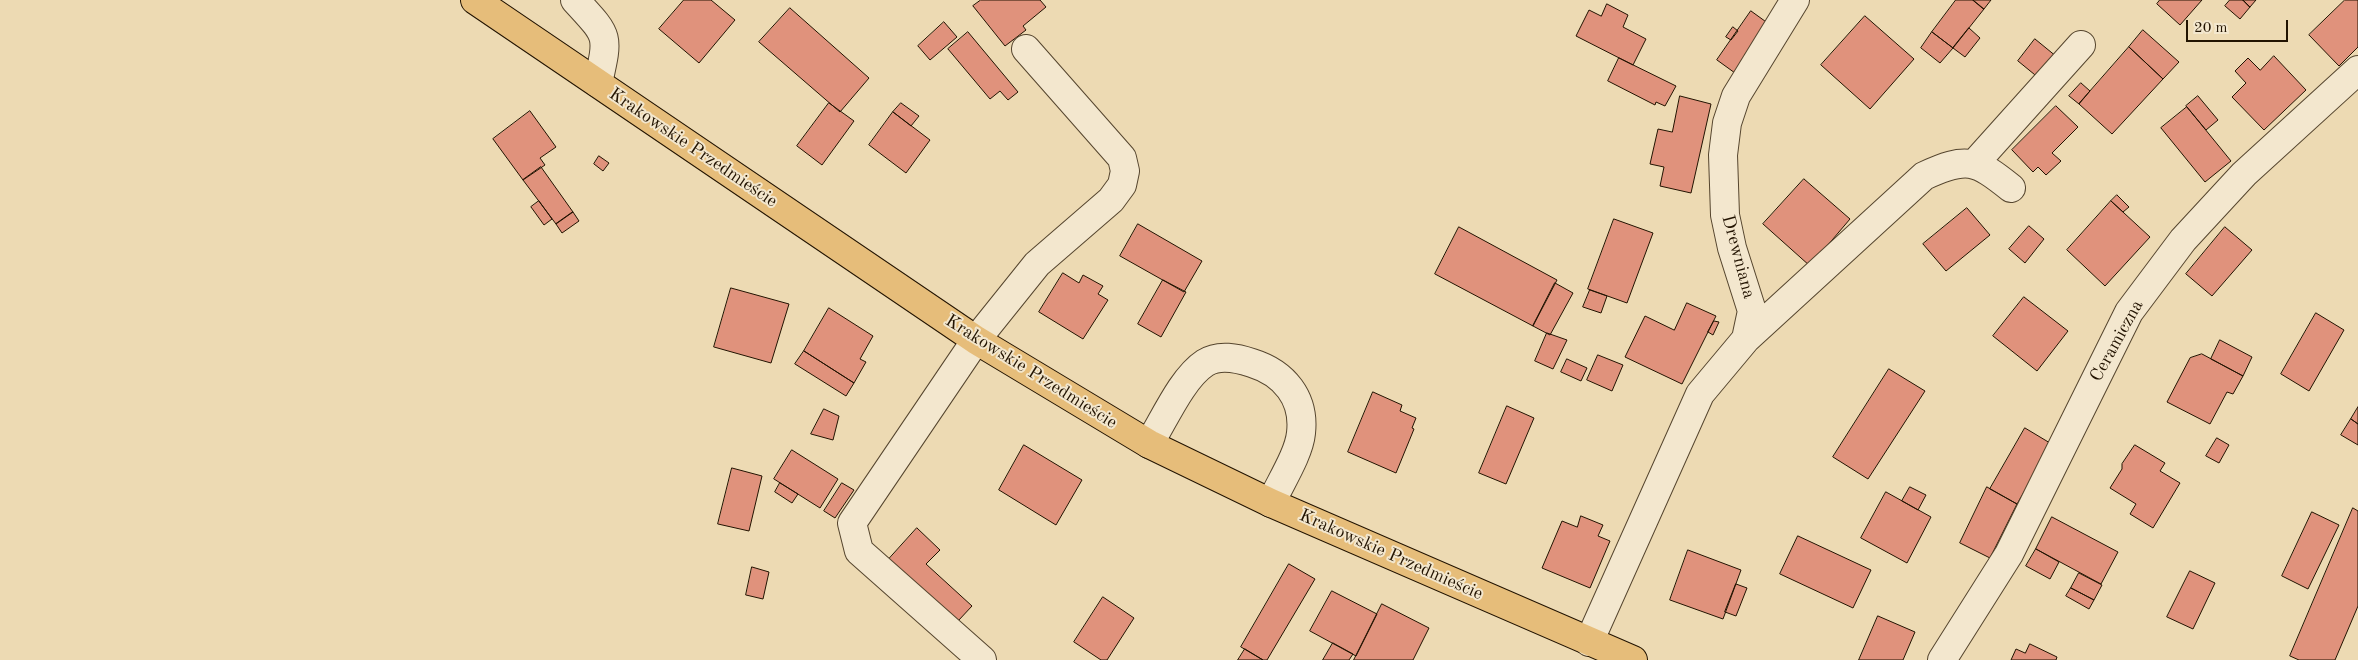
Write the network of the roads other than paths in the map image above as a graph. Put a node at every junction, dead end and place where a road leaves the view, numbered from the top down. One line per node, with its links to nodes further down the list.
1 (475, 0): 7 (main road, Krakowskie Przedmieście)
2 (575, 0): 7 (street)
3 (1795, 0): 10 (street, Drewniana)
4 (2081, 45): 8 (street)
5 (1026, 49): 11 (street)
6 (2358, 70): 17 (street, Ceramiczna)
7 (598, 83): 11 (main road, Krakowskie Przedmieście)
8 (1975, 163): 9 (street); 10 (street)
9 (2011, 188)
10 (1746, 339): 14 (street, Drewniana)
11 (976, 340): 12 (main road, Krakowskie Przedmieście); 15 (street)
12 (1149, 444): 13 (main road, Krakowskie Przedmieście); 13 (street)
13 (1271, 502): 14 (main road, Krakowskie Przedmieście)
14 (1589, 642): 16 (main road, Krakowskie Przedmieście)
15 (982, 660)
16 (1632, 660)
17 (1942, 660)

